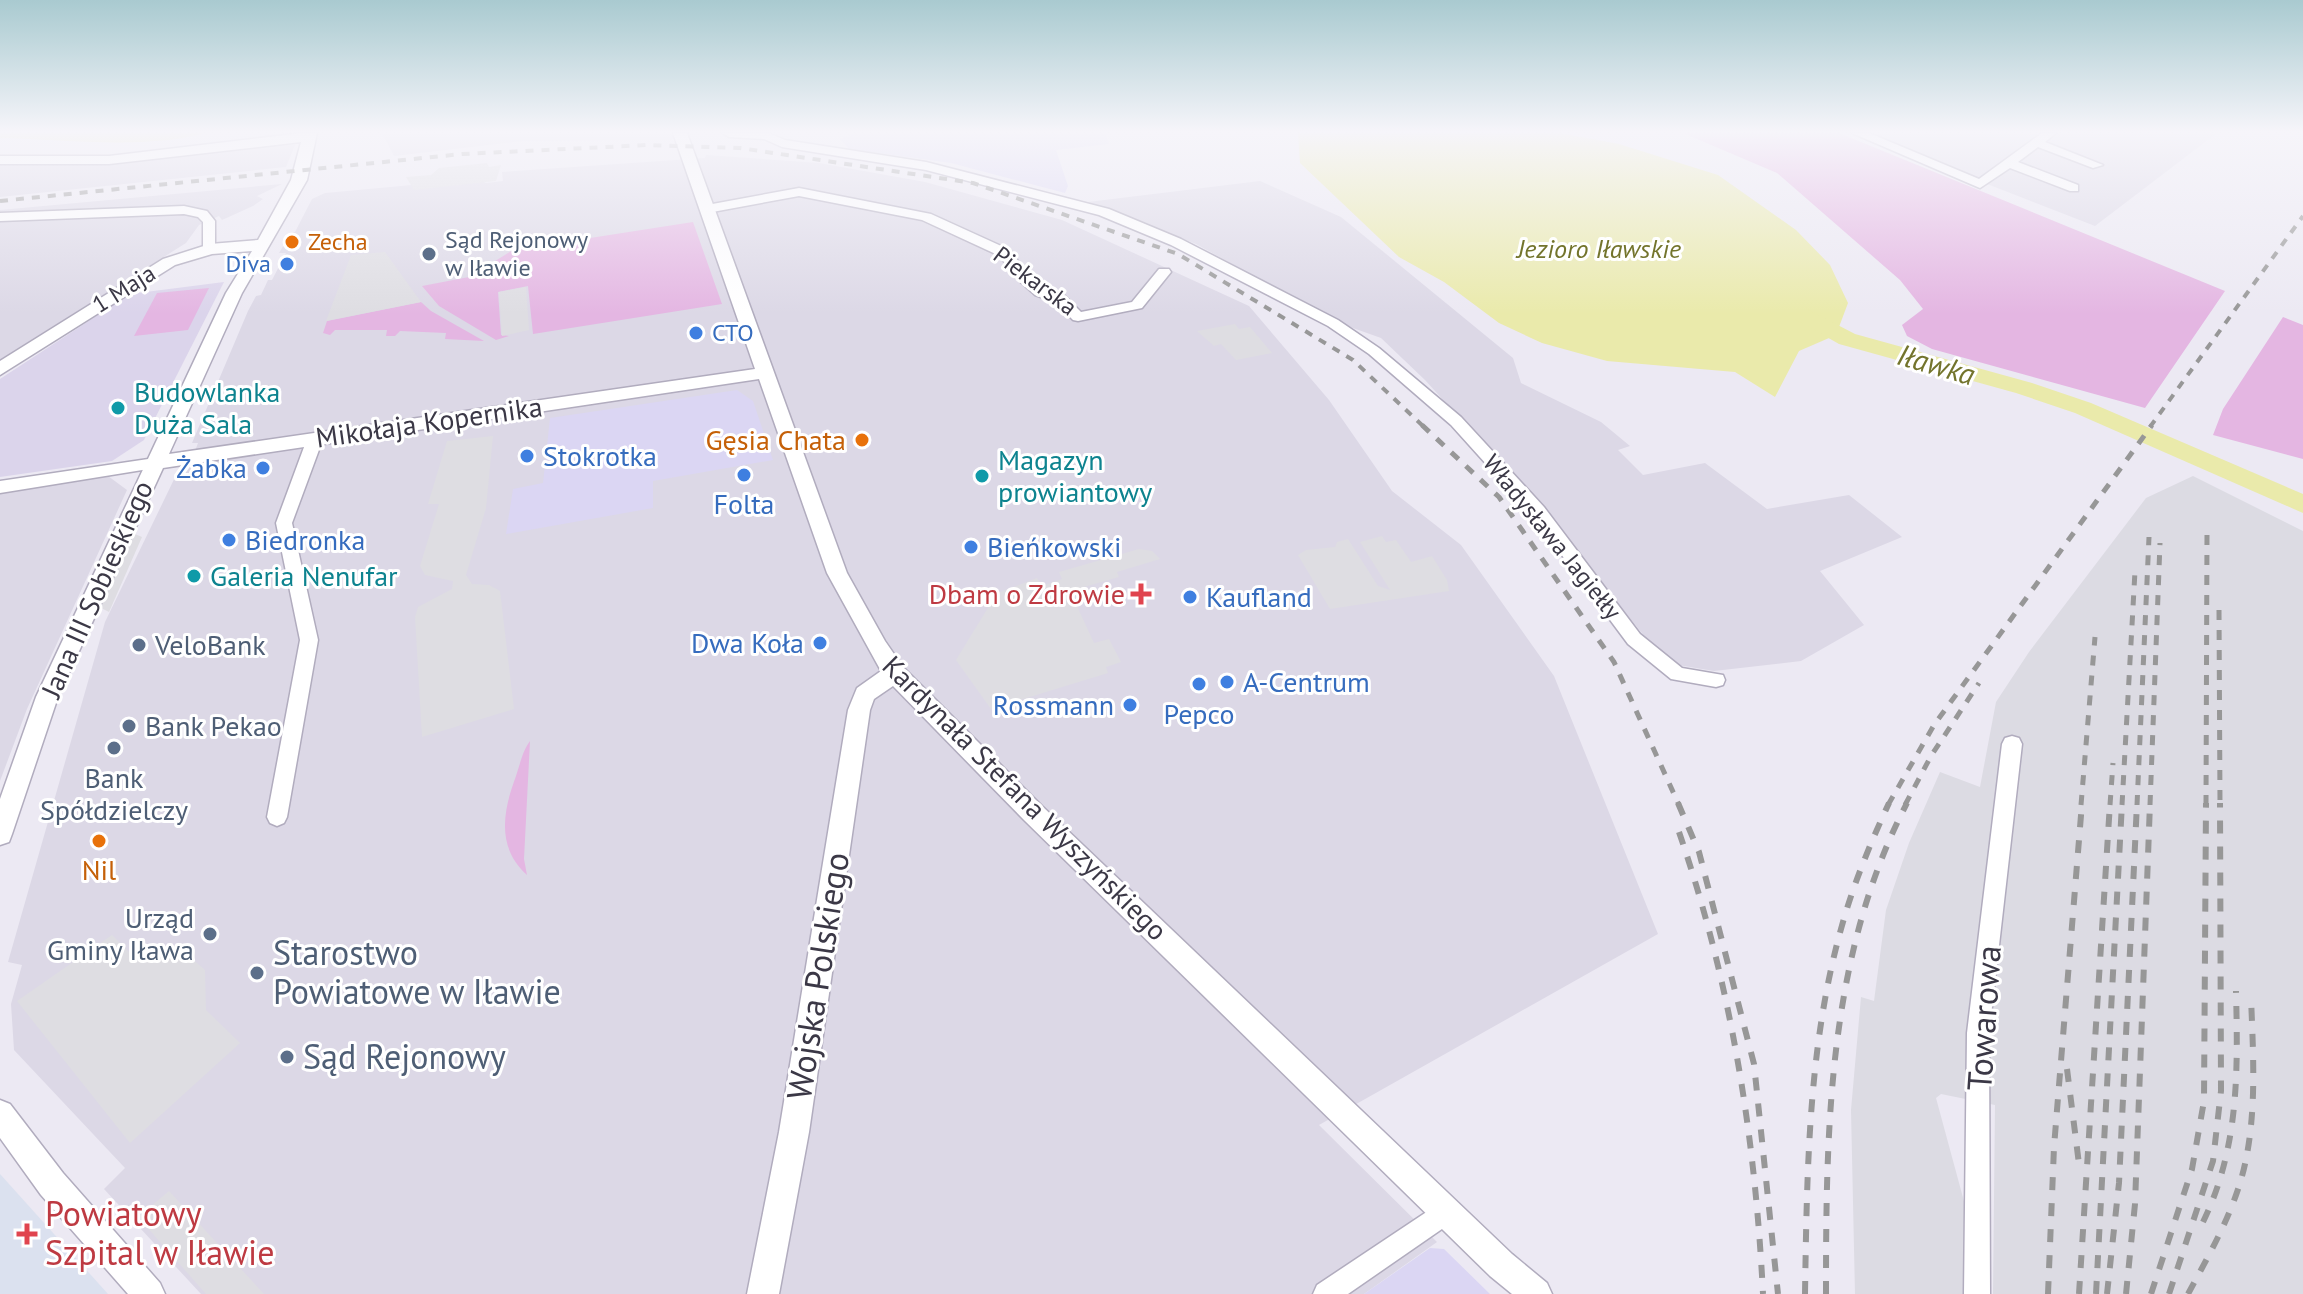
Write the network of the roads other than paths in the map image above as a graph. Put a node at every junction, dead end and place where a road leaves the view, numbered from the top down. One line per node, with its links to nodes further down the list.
1 (292, 193): 8 (street, Jana III Sobieskiego)
2 (701, 193): 6 (street, Kardynała Stefana Wyszyńskiego)
3 (791, 193): 6 (street, Piekarska)
4 (806, 193): 10 (street, Piekarska)
5 (1032, 193): 17 (street, Władysława Jagiełły)
6 (707, 209): 12 (street, Kardynała Stefana Wyszyńskiego)
7 (0, 217): 9 (street)
8 (262, 245): 9 (street, 1 Maja); 14 (street, Jana III Sobieskiego)
9 (210, 249): 11 (street, 1 Maja)
10 (1164, 272)
11 (0, 369)
12 (763, 373): 13 (street, Mikołaja Kopernika); 16 (street, Kardynała Stefana Wyszyńskiego)
13 (315, 439): 14 (street, Mikołaja Kopernika); 19 (street)
14 (155, 463): 15 (street, Mikołaja Kopernika); 20 (street, Jana III Sobieskiego)
15 (0, 487)
16 (895, 673): 22 (street, Kardynała Stefana Wyszyńskiego); 25 (street, Wojska Polskiego)
17 (1716, 680)
18 (2012, 744): 29 (street, Towarowa)
19 (277, 817)
20 (0, 834)
21 (0, 1114): 24 (street)
22 (1446, 1211): 23 (street, Kardynała Stefana Wyszyńskiego); 26 (street)
23 (1501, 1265): 27 (street, Kardynała Stefana Wyszyńskiego); 28 (street, Kardynała Stefana Wyszyńskiego)
24 (149, 1294)
25 (763, 1294)
26 (1326, 1294)
27 (1526, 1294)
28 (1536, 1294)
29 (1977, 1294)

